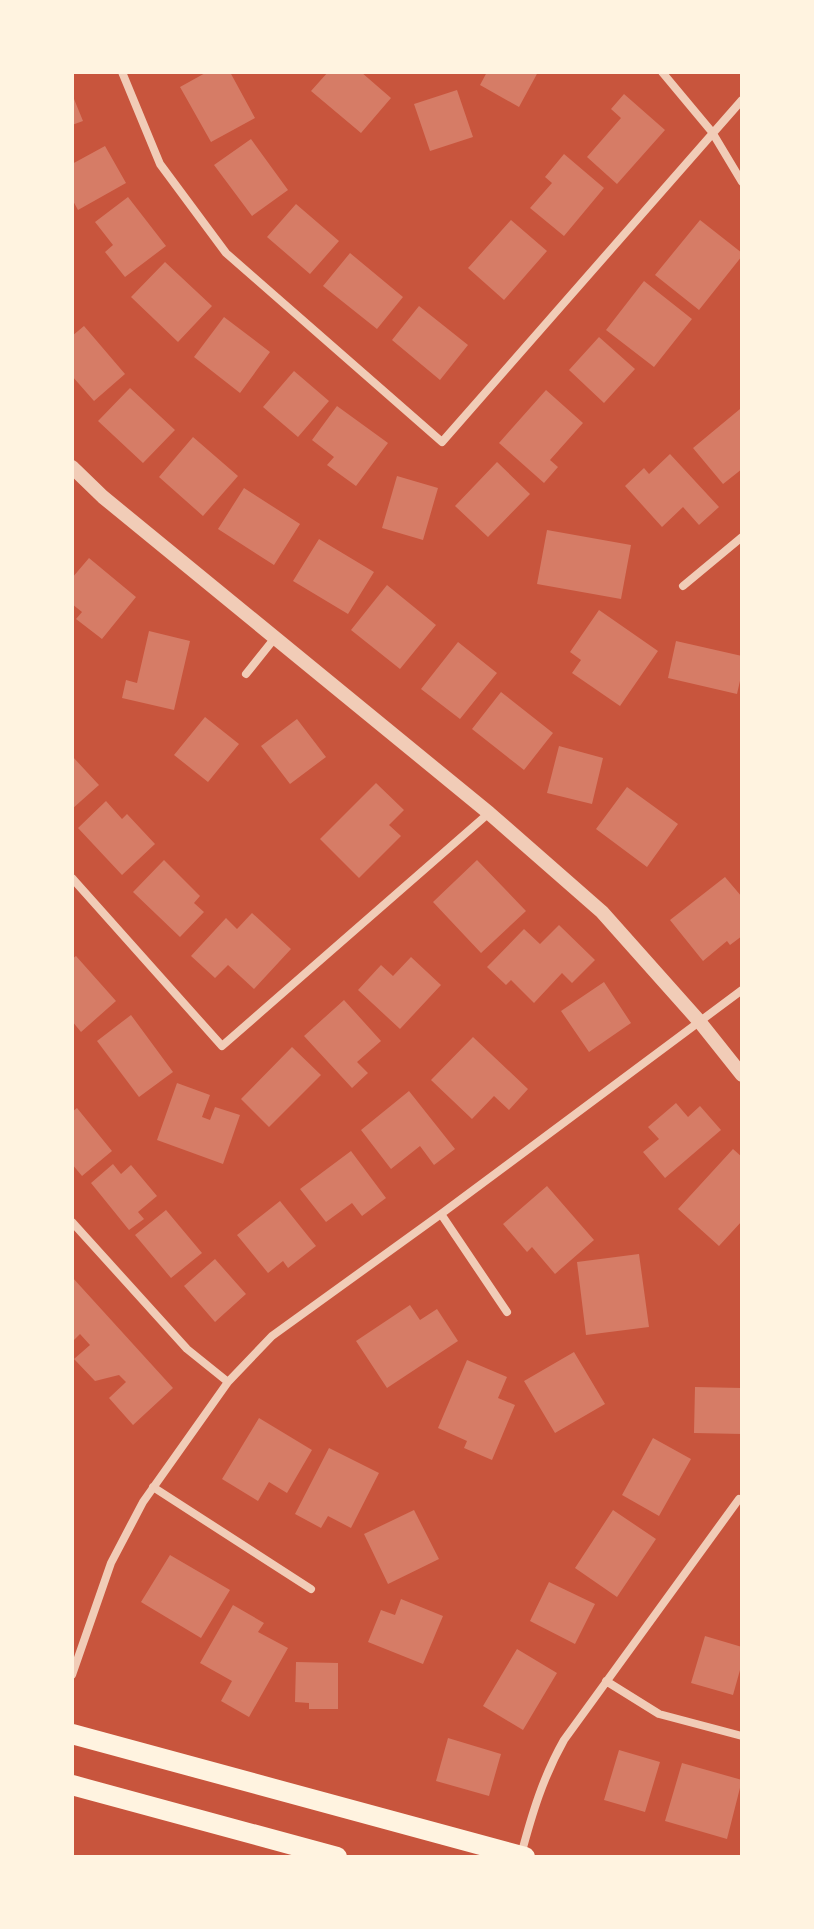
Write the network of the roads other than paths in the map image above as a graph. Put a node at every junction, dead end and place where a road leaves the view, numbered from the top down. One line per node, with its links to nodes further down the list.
1 (122, 72): 4 (street)
2 (662, 72): 4 (street)
3 (742, 100): 4 (street)
4 (712, 132): 5 (street)
5 (742, 182)
6 (72, 467): 9 (street)
7 (742, 537): 8 (street)
8 (683, 586)
9 (274, 639): 10 (street); 11 (street)
10 (246, 674)
11 (489, 813): 12 (street); 14 (street)
12 (72, 878)
13 (742, 990): 14 (street)
14 (699, 1021): 15 (street); 16 (street)
15 (742, 1075)
16 (441, 1214): 18 (street); 19 (street)
17 (72, 1222): 19 (street)
18 (507, 1312)
19 (228, 1382): 20 (street)
20 (153, 1487): 22 (street); 23 (street)
21 (739, 1499): 24 (street)
22 (311, 1589)
23 (72, 1675)
24 (606, 1681): 26 (street); 28 (street)
25 (72, 1734): 28 (main road)
26 (742, 1736)
27 (72, 1785): 29 (main road)
28 (523, 1856)
29 (337, 1857)

